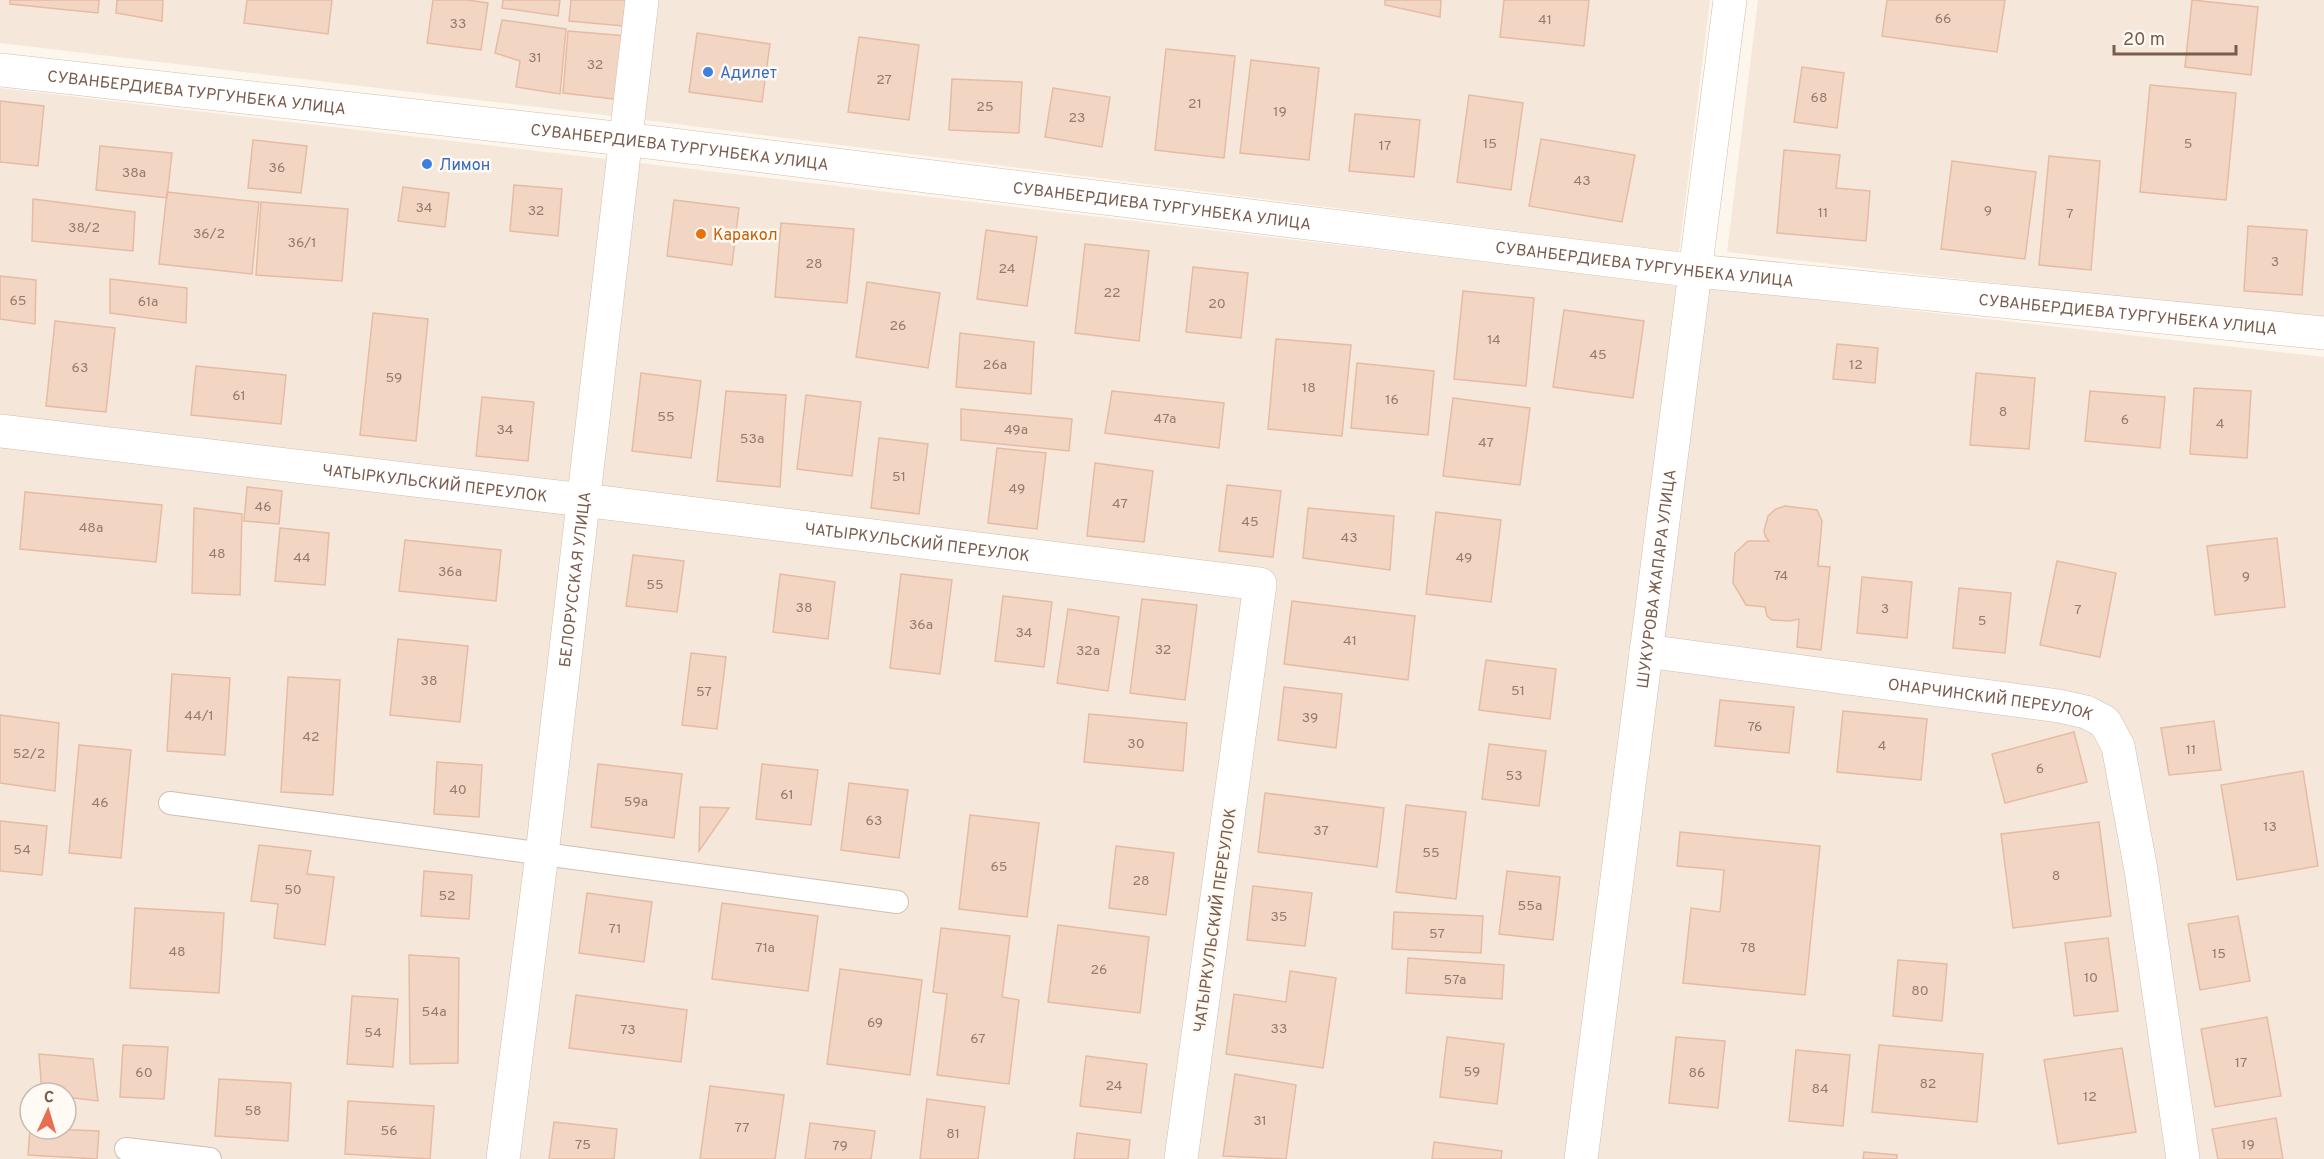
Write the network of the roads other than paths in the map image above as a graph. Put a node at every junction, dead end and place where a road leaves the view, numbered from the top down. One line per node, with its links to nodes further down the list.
1 (642, 0): 4 (street, БЕЛОРУССКАЯ УЛИЦА)
2 (1730, 0): 5 (street, ШУКУРОВА ЖАПАРА УЛИЦА)
3 (0, 70): 4 (street, СУВАНБЕРДИЕВА ТУРГУНБЕКА УЛИЦА)
4 (624, 139): 5 (street, СУВАНБЕРДИЕВА ТУРГУНБЕКА УЛИЦА); 8 (street, БЕЛОРУССКАЯ УЛИЦА)
5 (1697, 271): 6 (street, СУВАНБЕРДИЕВА ТУРГУНБЕКА УЛИЦА); 9 (street, ШУКУРОВА ЖАПАРА УЛИЦА)
6 (2324, 333)
7 (0, 431): 8 (street, ЧАТЫРКУЛЬСКИЙ ПЕРЕУЛОК)
8 (583, 500): 11 (street, БЕЛОРУССКАЯ УЛИЦА); 16 (street, ЧАТЫРКУЛЬСКИЙ ПЕРЕУЛОК)
9 (1646, 651): 17 (street, ШУКУРОВА ЖАПАРА УЛИЦА); 18 (street, ОНАРЧИНСКИЙ ПЕРЕУЛОК)
10 (170, 803): 11 (lane)
11 (542, 854): 12 (lane); 15 (street, БЕЛОРУССКАЯ УЛИЦА)
12 (897, 902)
13 (126, 1149): 14 (lane)
14 (210, 1159)
15 (503, 1159)
16 (1181, 1159)
17 (1581, 1159)
18 (2183, 1159)

